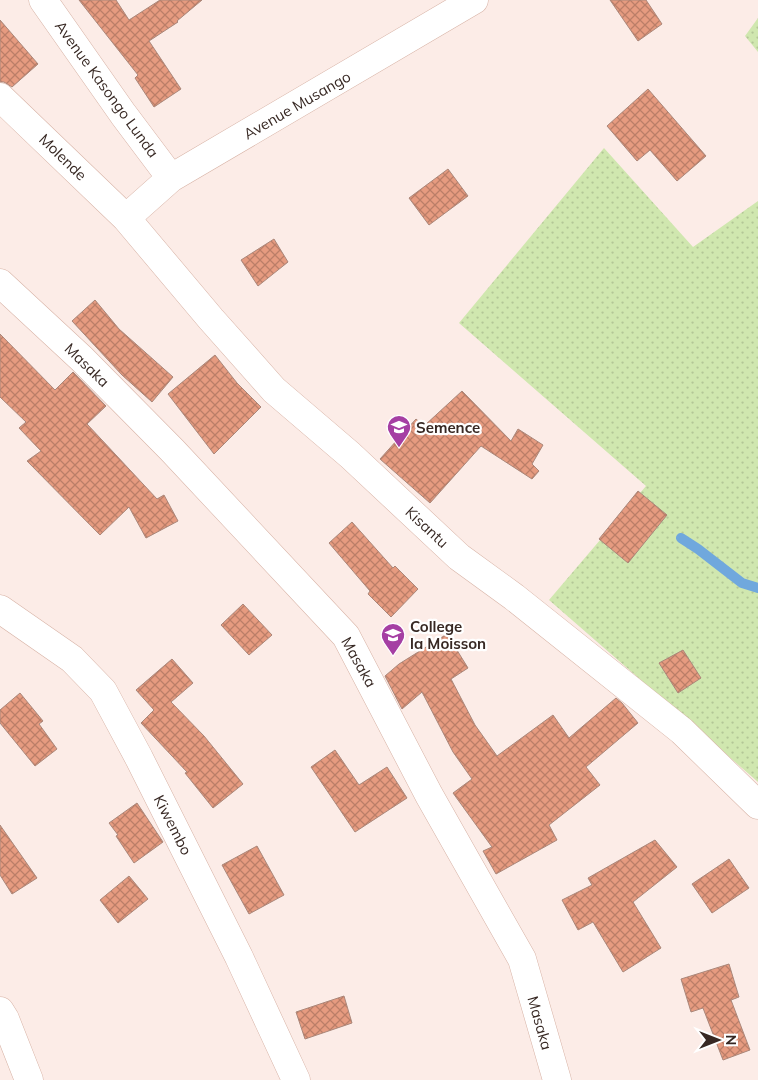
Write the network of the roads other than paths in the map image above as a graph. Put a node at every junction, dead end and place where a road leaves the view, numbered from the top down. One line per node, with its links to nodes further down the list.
1 (43, 0): 4 (street, Avenue Kasongo Lunda)
2 (474, 0): 4 (street, Avenue Musango)
3 (0, 97): 5 (street, Molende)
4 (171, 178): 5 (street, Avenue Musango)
5 (126, 218): 8 (street, Kisantu)
6 (0, 282): 12 (street, Masaka)
7 (0, 609): 11 (street, Kiwembo)
8 (758, 805)
9 (0, 1011): 10 (street)
10 (29, 1080)
11 (296, 1080)
12 (557, 1080)

